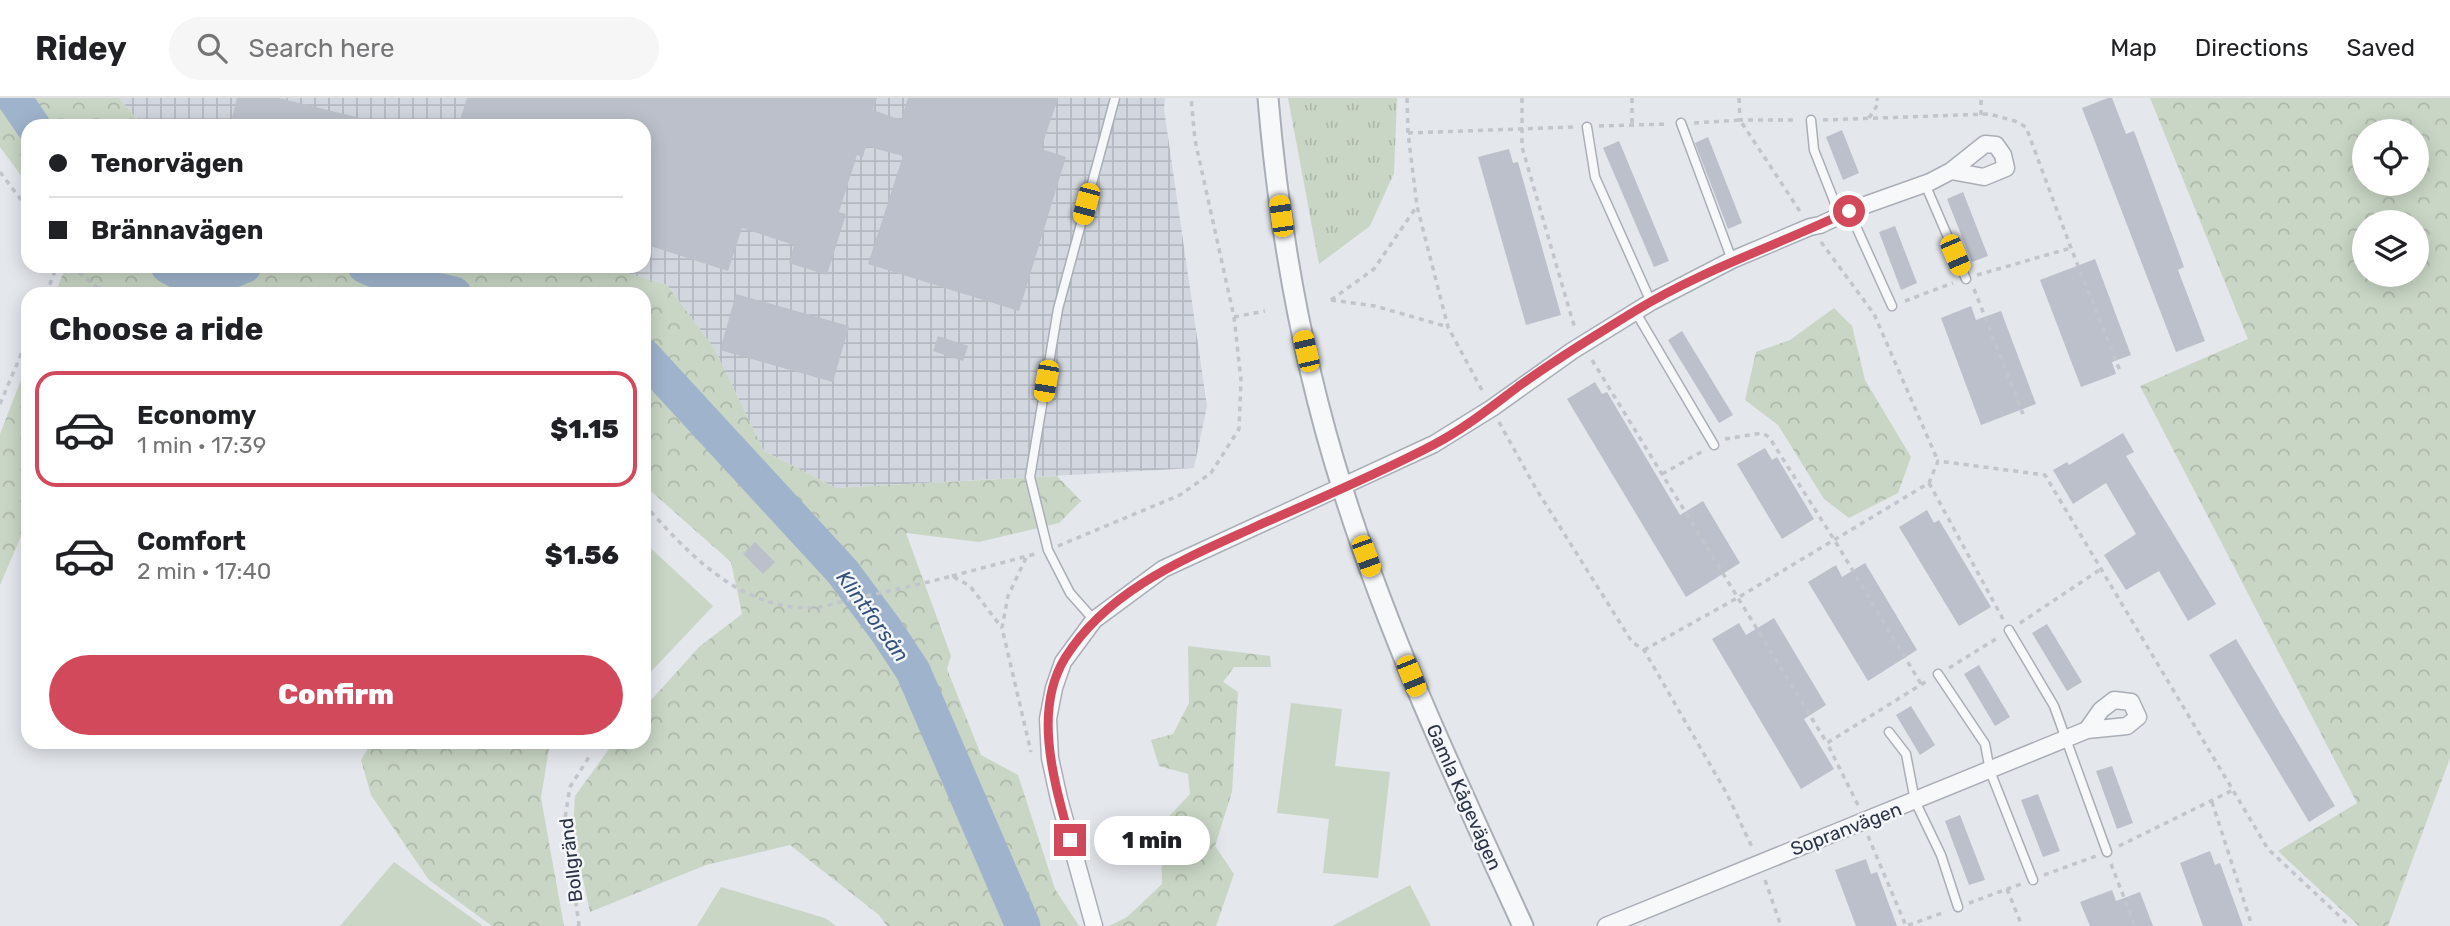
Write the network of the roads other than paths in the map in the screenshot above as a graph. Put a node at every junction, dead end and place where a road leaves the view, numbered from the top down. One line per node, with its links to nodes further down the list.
1 (1115, 98): 16 (lane)
2 (1268, 98): 15 (street, Gamla Kågevägen)
3 (1811, 120): 8 (lane)
4 (1681, 123): 9 (lane)
5 (1587, 127): 11 (lane)
6 (1951, 171): 7 (street)
7 (1925, 184): 8 (street); 10 (lane)
8 (1844, 214): 9 (street); 12 (lane)
9 (1732, 260): 11 (street)
10 (1968, 278)
11 (1651, 302): 13 (street)
12 (1892, 306)
13 (1634, 311): 14 (lane); 15 (street)
14 (1714, 445)
15 (1342, 487): 16 (street); 28 (street, Gamla Kågevägen)
16 (1094, 620): 27 (street)
17 (2009, 630): 21 (lane)
18 (1938, 674): 22 (lane)
19 (2087, 730): 21 (street, Sopranvägen)
20 (1889, 732): 23 (lane)
21 (2066, 739): 22 (street, Sopranvägen); 24 (lane)
22 (1990, 771): 23 (street, Sopranvägen); 25 (lane)
23 (1915, 802): 26 (lane); 29 (street, Sopranvägen)
24 (2107, 852)
25 (2033, 880)
26 (1958, 907)
27 (1094, 926)
28 (1523, 926)
29 (1606, 926)

